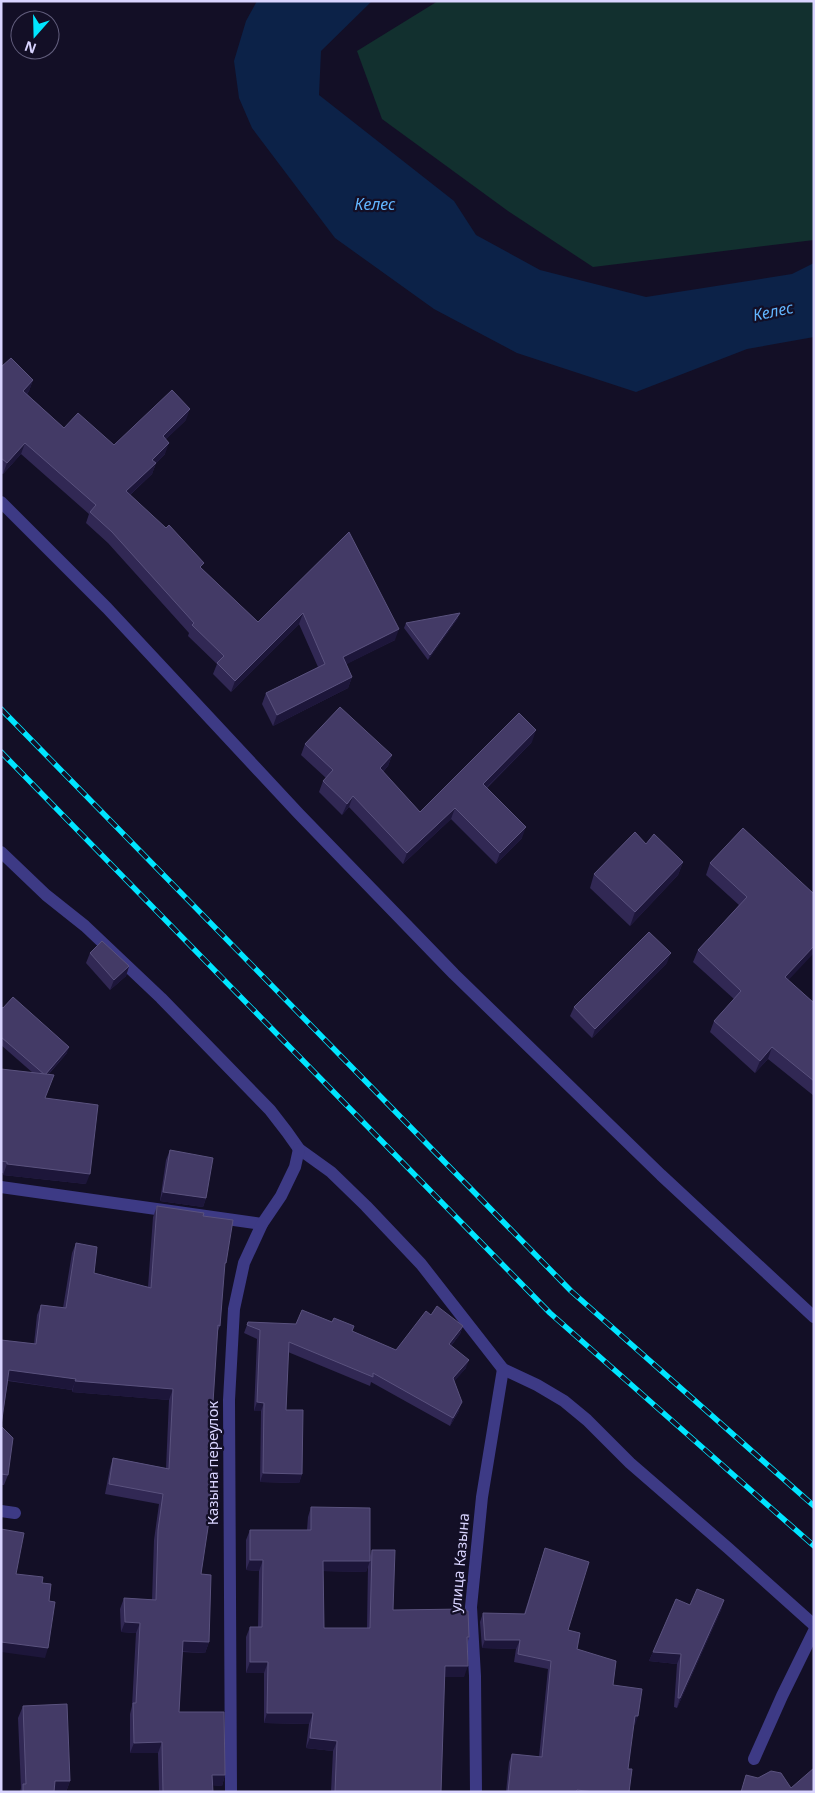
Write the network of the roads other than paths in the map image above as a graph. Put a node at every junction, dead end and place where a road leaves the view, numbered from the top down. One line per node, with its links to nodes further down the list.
1 (1, 502): 6 (street)
2 (1, 852): 3 (street)
3 (299, 1149): 5 (street, Казына переулок); 7 (street)
4 (1, 1187): 5 (street)
5 (262, 1224): 13 (street, Казына переулок)
6 (814, 1317)
7 (503, 1369): 10 (street); 14 (street, улица Казына)
8 (1, 1511): 9 (street)
9 (15, 1513)
10 (814, 1625)
11 (814, 1631): 12 (street)
12 (754, 1759)
13 (231, 1792)
14 (476, 1792)

